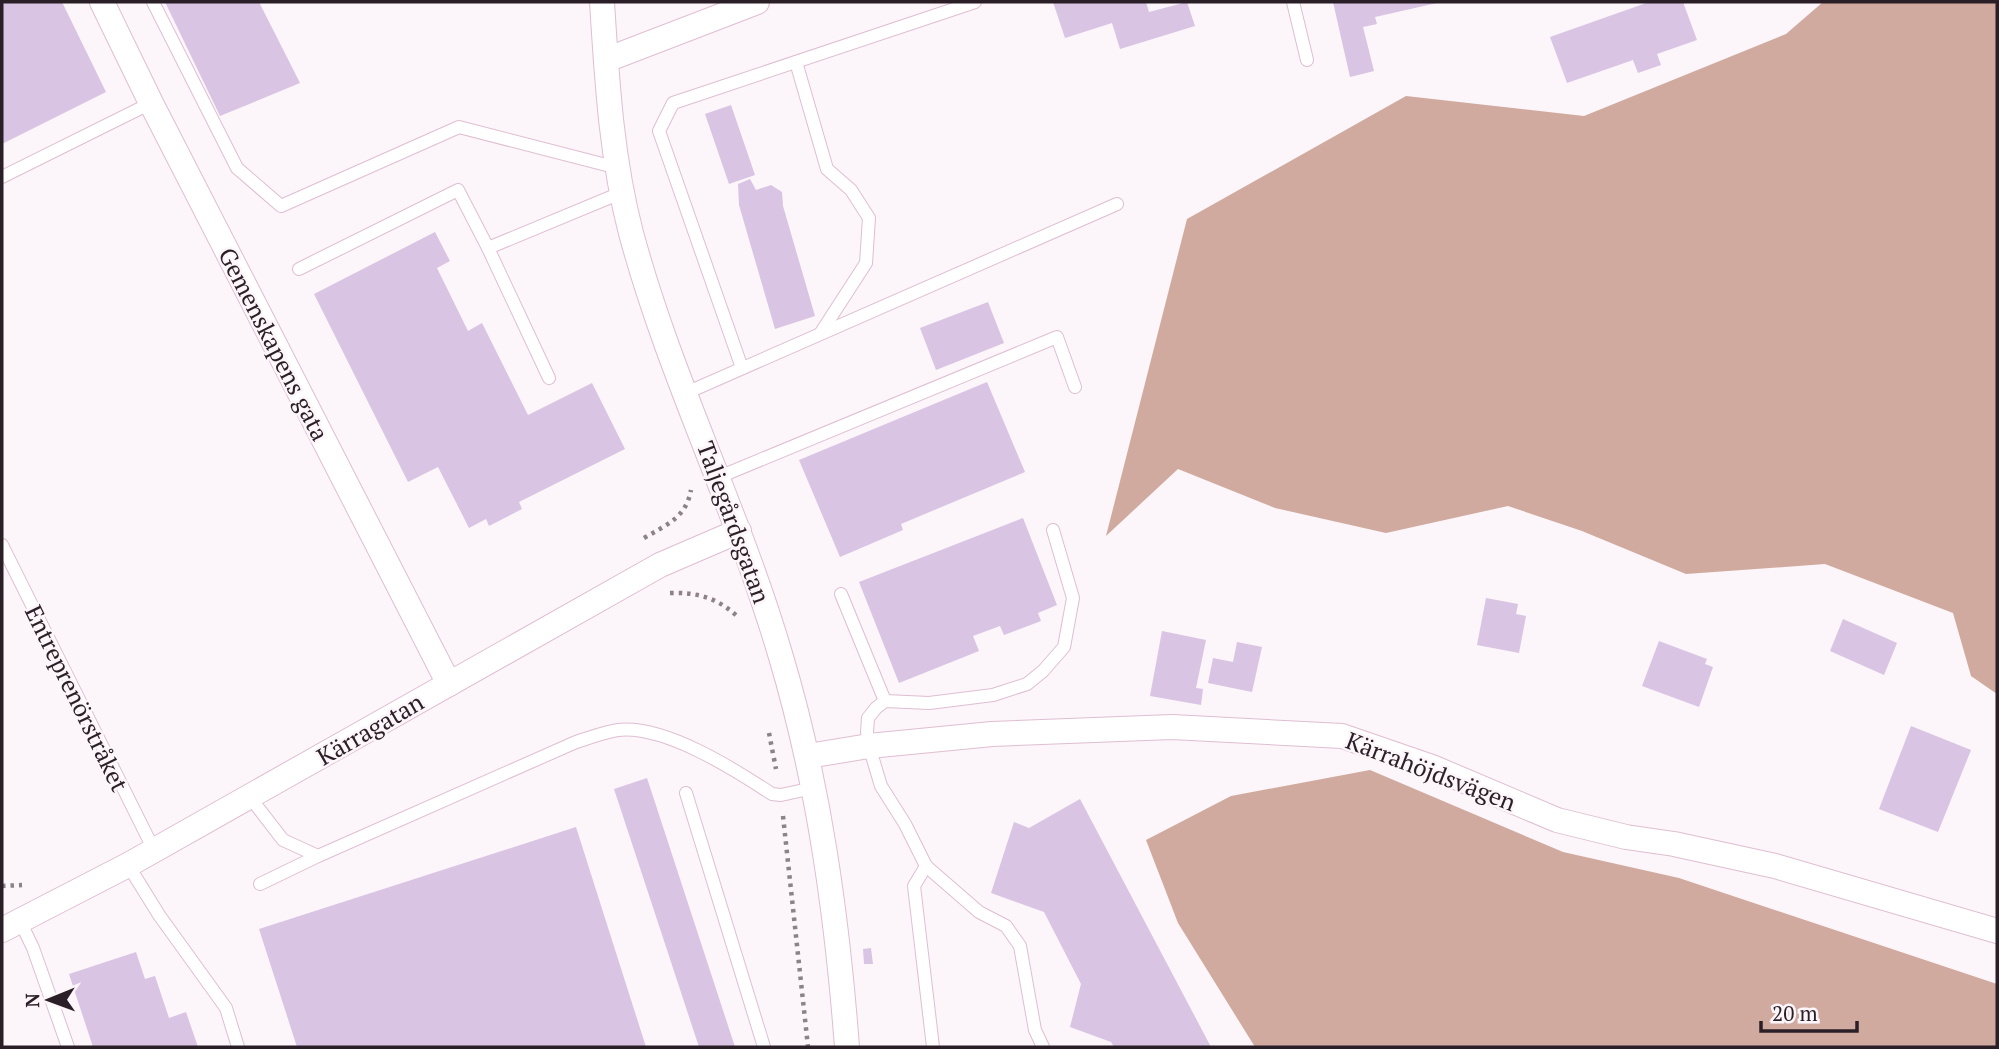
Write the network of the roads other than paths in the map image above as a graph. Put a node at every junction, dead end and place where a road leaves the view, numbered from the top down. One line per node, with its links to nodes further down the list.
1 (102, 2): 10 (street, Gemenskapens gata)
2 (153, 2): 12 (lane)
3 (602, 2): 7 (street, Taljegårdsgatan)
4 (757, 2): 7 (street)
5 (975, 2): 9 (lane)
6 (1293, 2): 8 (lane)
7 (606, 60): 12 (street, Taljegårdsgatan)
8 (1307, 60)
9 (796, 62): 16 (lane); 17 (lane)
10 (151, 103): 11 (lane); 26 (street, Gemenskapens gata)
11 (2, 177)
12 (621, 180): 14 (lane); 20 (street, Taljegårdsgatan)
13 (1117, 204): 16 (lane)
14 (488, 248): 15 (lane); 18 (lane)
15 (299, 270)
16 (820, 334): 17 (lane)
17 (742, 368): 20 (lane)
18 (549, 378)
19 (1075, 387): 21 (lane)
20 (686, 393): 21 (street, Taljegårdsgatan)
21 (719, 477): 23 (street, Taljegårdsgatan)
22 (1053, 530): 27 (lane)
23 (739, 531): 26 (street, Kärragatan); 29 (street, Taljegårdsgatan)
24 (2, 545): 33 (lane, Entreprenörstråket)
25 (841, 594): 27 (lane)
26 (449, 684): 32 (street, Kärragatan)
27 (885, 701): 28 (lane)
28 (869, 746): 29 (street, Kärrahöjdsvägen); 36 (lane); 39 (street, Kärrahöjdsvägen)
29 (808, 756): 30 (street, Taljegårdsgatan)
30 (813, 788): 34 (lane); 43 (street, Taljegårdsgatan)
31 (686, 793): 42 (lane)
32 (249, 796): 33 (street, Kärragatan); 34 (lane)
33 (154, 850): 35 (street, Kärragatan)
34 (318, 856): 37 (lane)
35 (128, 865): 38 (street, Kärragatan); 41 (lane)
36 (926, 866): 44 (lane); 45 (lane)
37 (260, 884)
38 (11, 925): 40 (lane)
39 (1997, 931)
40 (68, 1047)
41 (238, 1047)
42 (764, 1047)
43 (847, 1047)
44 (933, 1047)
45 (1043, 1047)

